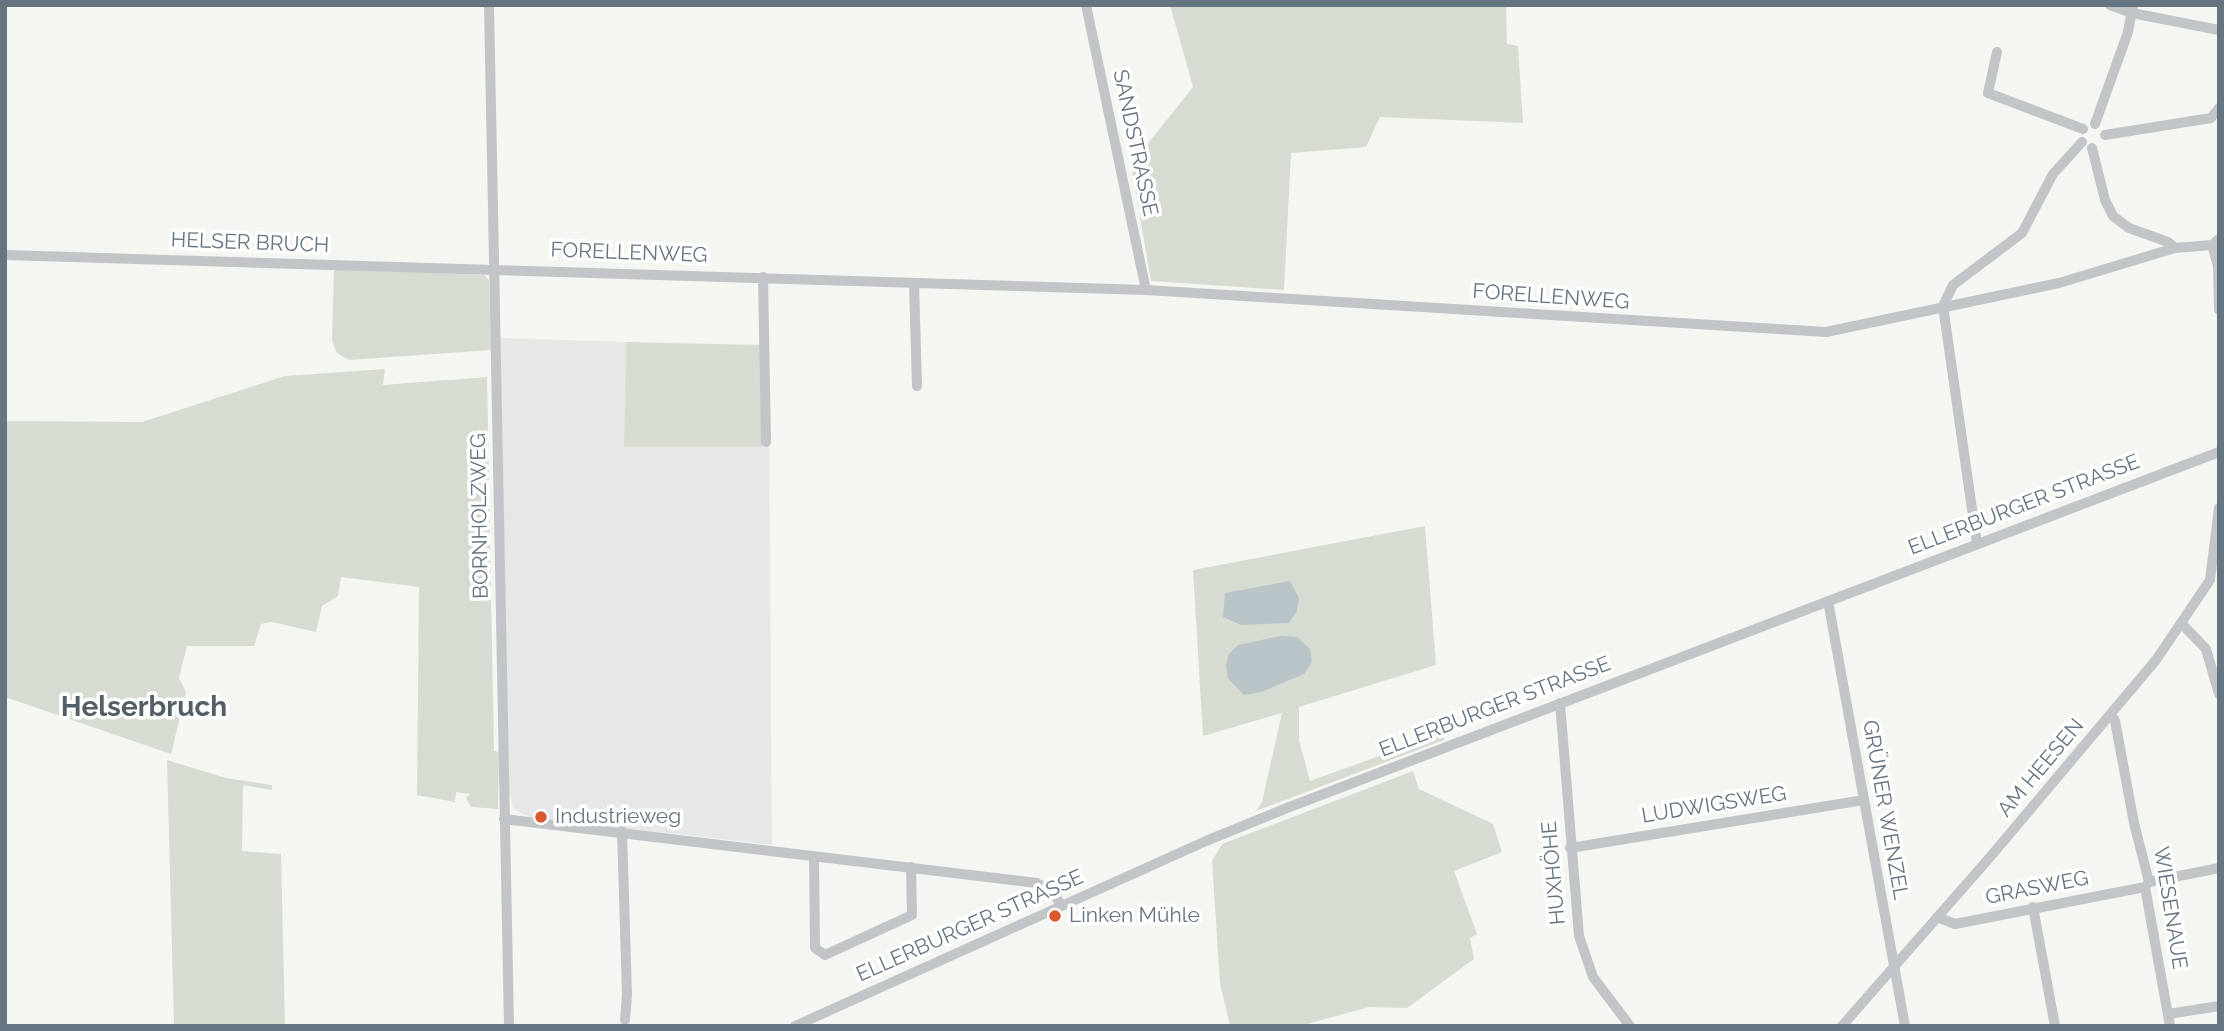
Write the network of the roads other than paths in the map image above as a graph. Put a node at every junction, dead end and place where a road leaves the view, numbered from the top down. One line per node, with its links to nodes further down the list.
1 (489, 5): 16 (street, BORNHOLZWEG)
2 (1086, 5): 19 (street, SANDSTRASSE)
3 (2110, 5): 4 (street)
4 (2132, 9): 5 (street); 8 (street)
5 (2219, 30)
6 (1997, 52): 9 (street)
7 (2219, 108): 10 (street)
8 (2095, 124): 9 (street); 10 (street)
9 (2082, 129): 11 (street)
10 (2105, 135): 12 (street)
11 (2082, 142): 12 (street); 20 (street)
12 (2092, 148): 14 (street)
13 (2215, 242): 14 (street, FORELLENWEG); 21 (street)
14 (2175, 248): 20 (street, FORELLENWEG)
15 (5, 255): 16 (street, HELSER BRUCH)
16 (494, 268): 17 (street, FORELLENWEG); 34 (street, BORNHOLZWEG)
17 (763, 277): 18 (street, FORELLENWEG); 23 (street)
18 (914, 283): 19 (street, FORELLENWEG); 22 (street)
19 (1146, 290): 20 (street, FORELLENWEG)
20 (1943, 306): 27 (street)
21 (2219, 310)
22 (917, 386)
23 (766, 442)
24 (2219, 452): 27 (street, ELLERBURGER STRASSE)
25 (2219, 508): 26 (street, AM HEESEN)
26 (2218, 529): 29 (street, AM HEESEN)
27 (1977, 544): 28 (street, ELLERBURGER STRASSE)
28 (1828, 601): 31 (street, ELLERBURGER STRASSE); 33 (street, GRÜNER WENZEL)
29 (2181, 623): 30 (street); 32 (street, AM HEESEN)
30 (2219, 694)
31 (1560, 703): 36 (street, HUXHÖHE); 41 (street, ELLERBURGER STRASSE)
32 (2111, 715): 40 (street, WIESENAUE); 43 (street, AM HEESEN)
33 (1864, 800): 36 (street, LUDWIGSWEG); 44 (street, GRÜNER WENZEL)
34 (504, 819): 35 (street); 48 (street, BORNHOLZWEG)
35 (622, 831): 37 (street); 46 (street)
36 (1570, 848): 50 (street, HUXHÖHE)
37 (814, 856): 38 (street); 38 (street)
38 (911, 867): 41 (street)
39 (2219, 868): 40 (street, GRASWEG)
40 (2147, 884): 42 (street, GRASWEG); 47 (street, WIESENAUE)
41 (1062, 906): 49 (street, ELLERBURGER STRASSE)
42 (2033, 907): 43 (street, GRASWEG); 53 (street)
43 (1937, 917): 44 (street, AM HEESEN)
44 (1894, 966): 51 (street, AM HEESEN); 52 (street, GRÜNER WENZEL)
45 (2219, 1006): 47 (street)
46 (625, 1020)
47 (2169, 1020)
48 (509, 1026)
49 (795, 1026)
50 (1630, 1026)
51 (1842, 1026)
52 (1905, 1026)
53 (2054, 1026)

